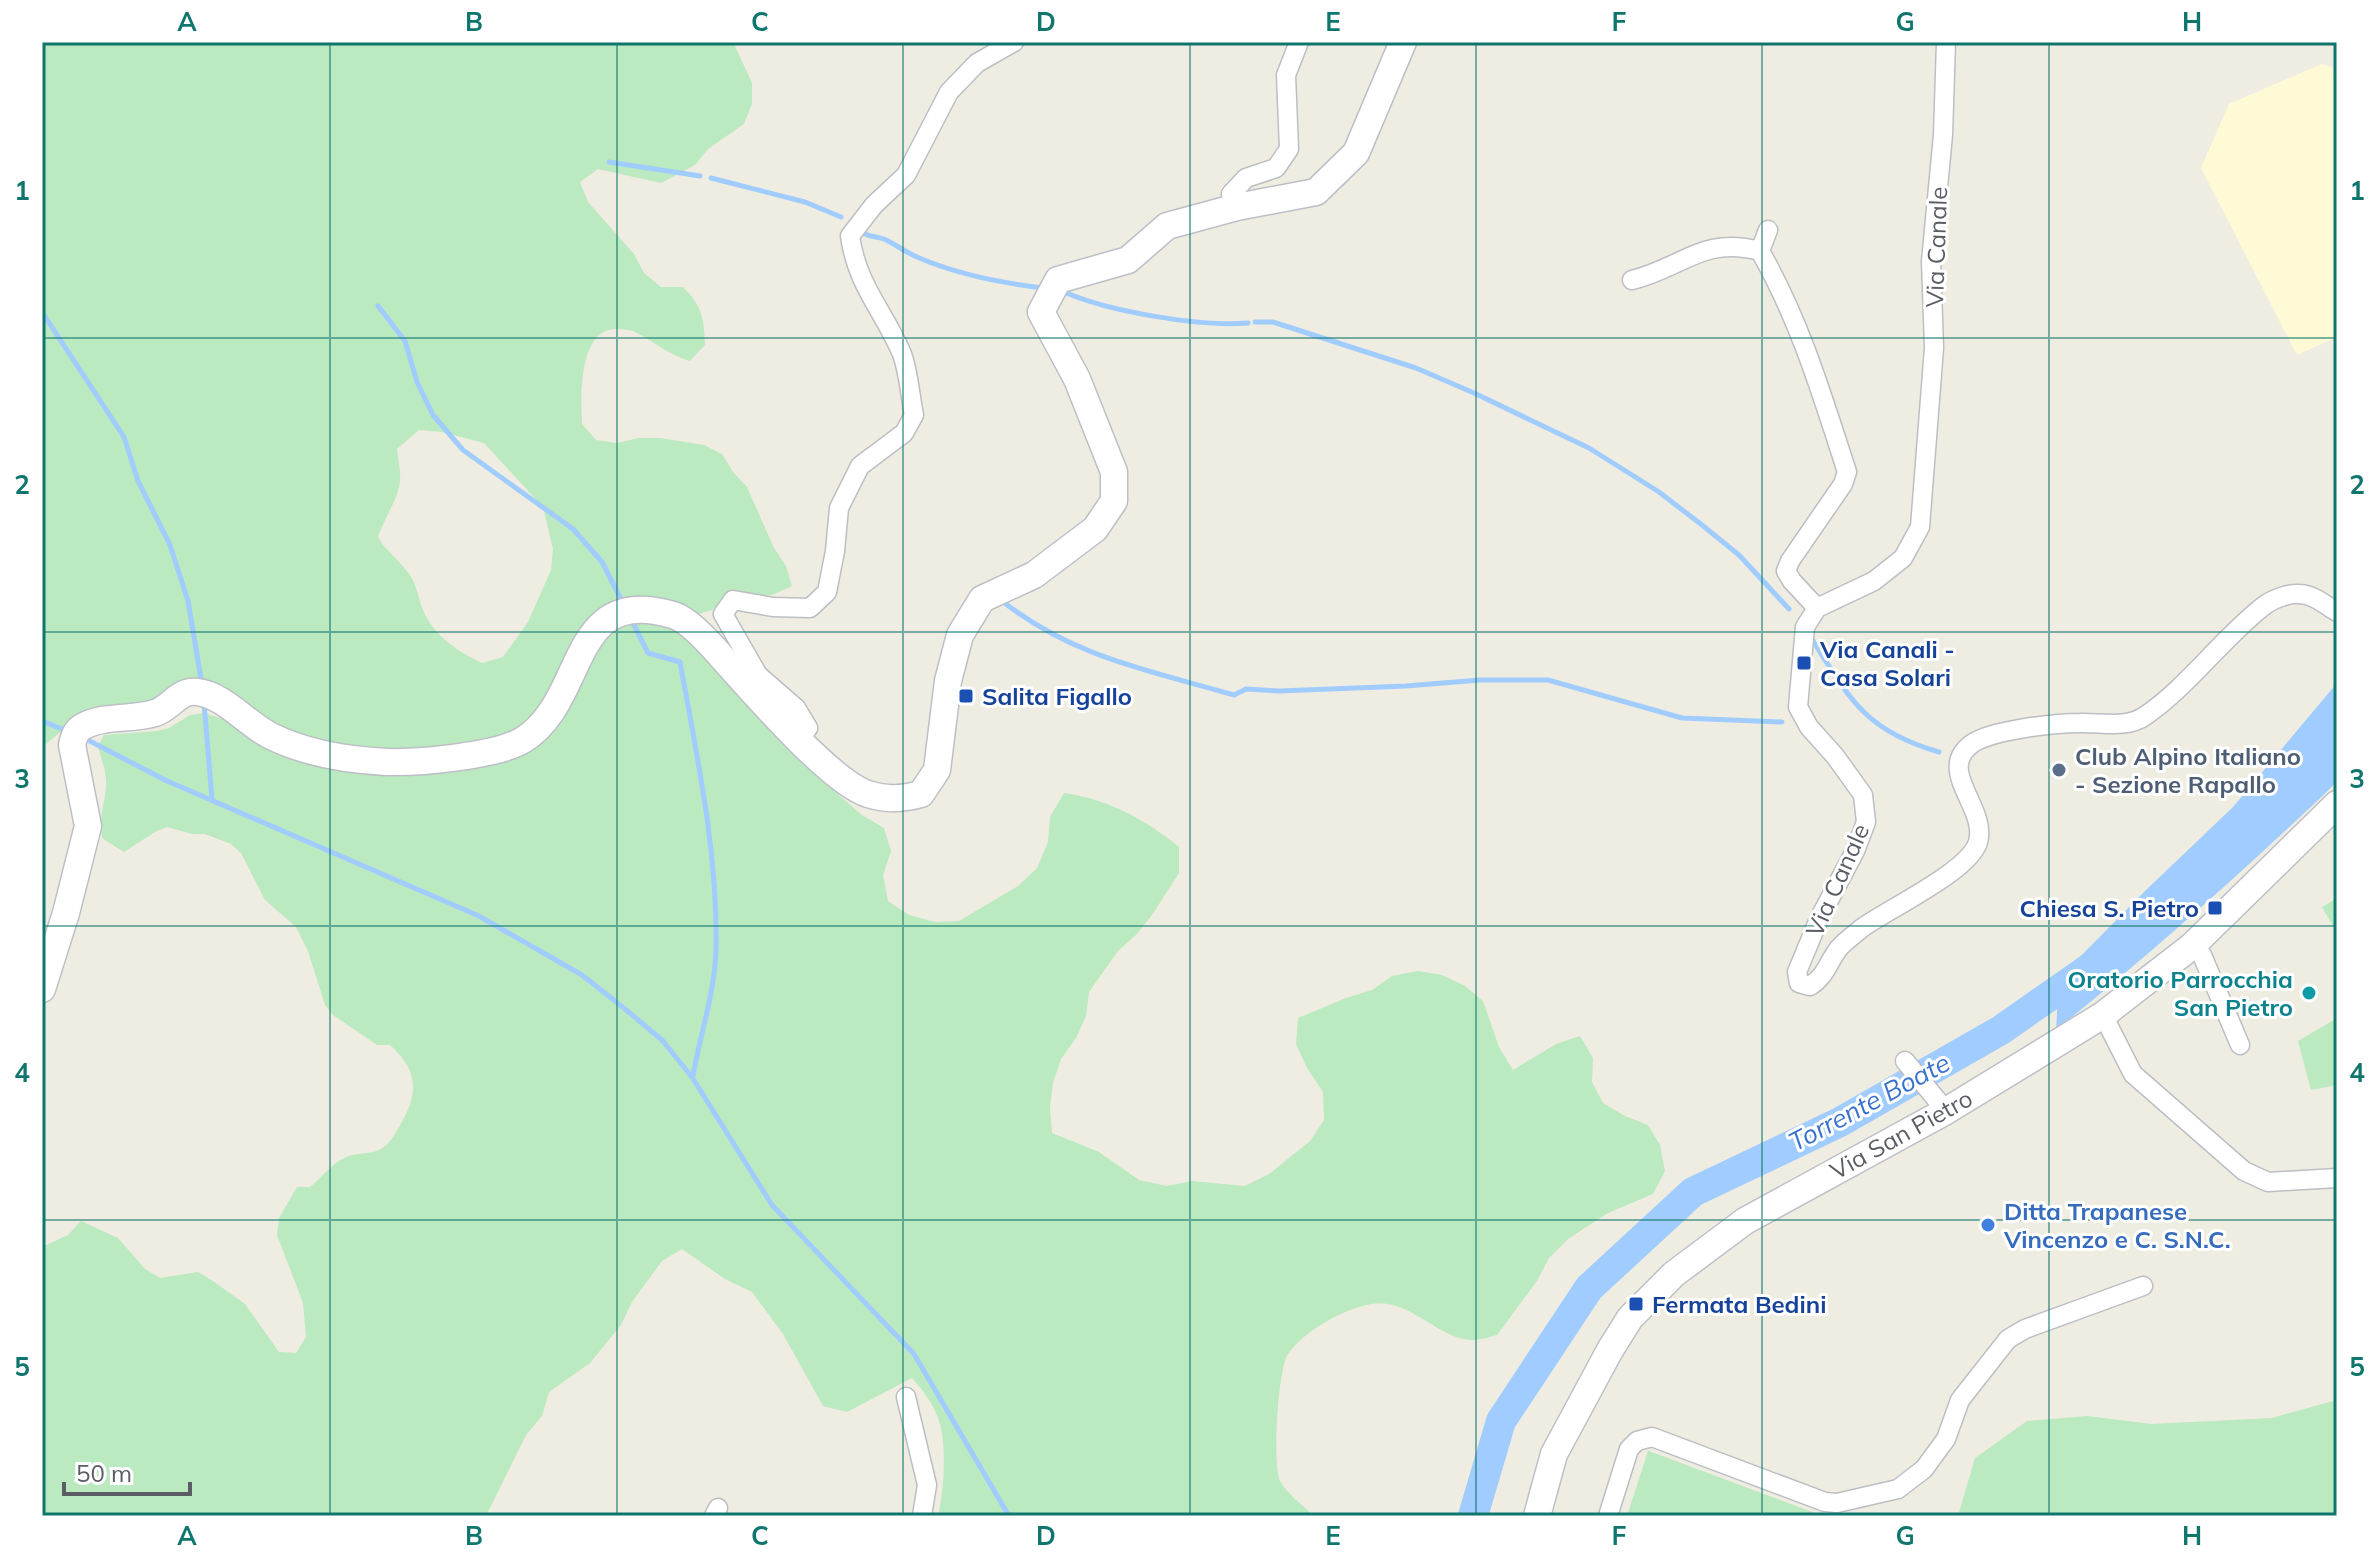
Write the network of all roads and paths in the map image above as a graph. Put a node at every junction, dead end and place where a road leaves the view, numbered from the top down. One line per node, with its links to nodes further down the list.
1 (1014, 42): 11 (street)
2 (1299, 42): 5 (street)
3 (1403, 42): 5 (street)
4 (1946, 42): 9 (street, Via Canale)
5 (1237, 207): 11 (street)
6 (1768, 230): 7 (street)
7 (1760, 251): 8 (street); 9 (street)
8 (1632, 280)
9 (1817, 608): 10 (street, Via Canale)
10 (2337, 612)
11 (799, 739): 14 (street)
12 (2337, 804): 13 (street, Via San Pietro)
13 (2192, 946): 15 (street, Via San Pietro); 16 (street)
14 (42, 989)
15 (2103, 1015): 18 (street, Via San Pietro); 19 (street)
16 (2240, 1045)
17 (1910, 1065): 18 (street)
18 (1946, 1111): 23 (street, Via San Pietro)
19 (2337, 1178)
20 (2143, 1286): 24 (street)
21 (906, 1397): 22 (street)
22 (922, 1516)
23 (1537, 1516)
24 (1608, 1516)

